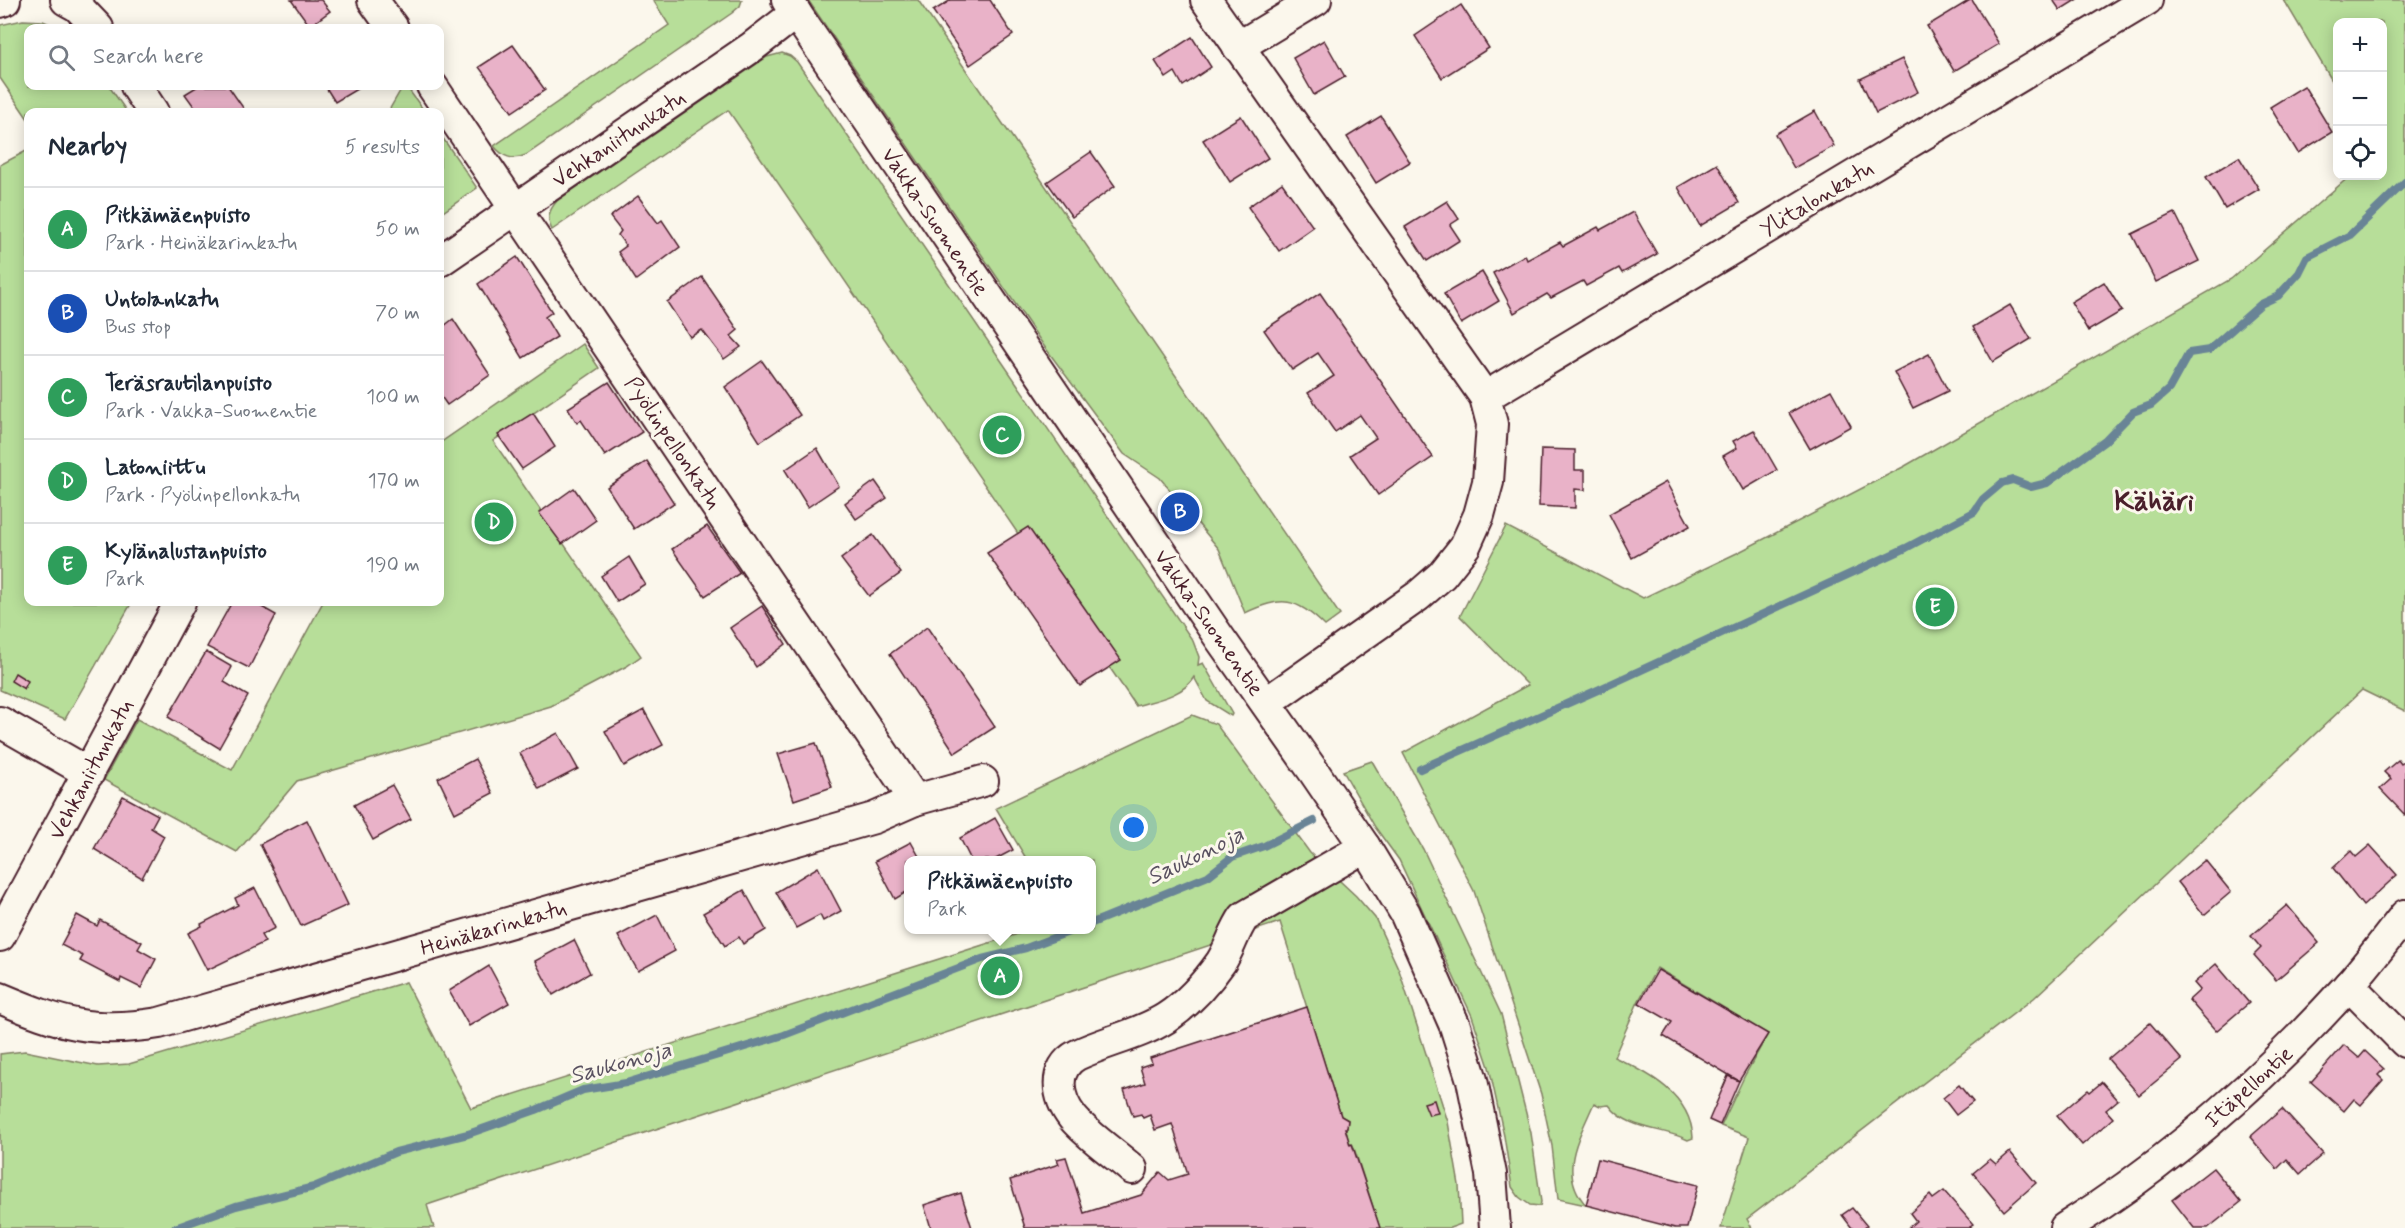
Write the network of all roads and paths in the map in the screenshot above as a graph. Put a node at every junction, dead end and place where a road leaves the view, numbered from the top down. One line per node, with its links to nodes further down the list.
1 (5, 0): 7 (street)
2 (66, 0): 9 (street)
3 (373, 0): 10 (street)
4 (1206, 0): 11 (street)
5 (1316, 0): 11 (street)
6 (2147, 0): 17 (street, Ylitalonkatu)
7 (0, 2)
8 (791, 7): 15 (street, Vehkaniitunkatu); 19 (street, Vakka-Suomentie)
9 (94, 24)
10 (390, 24)
11 (1238, 47): 17 (street)
12 (139, 90): 14 (street)
13 (435, 90): 15 (street, Pyölinpellonkatu)
14 (150, 108)
15 (516, 208): 16 (street, Vehkaniitunkatu); 23 (street, Pyölinpellonkatu)
16 (444, 258)
17 (1485, 397): 19 (street)
18 (178, 606): 21 (street, Vehkaniitunkatu)
19 (1266, 703): 24 (street, Vakka-Suomentie)
20 (0, 722): 21 (street)
21 (89, 773): 26 (street, Vehkaniitunkatu)
22 (983, 781): 23 (street, Heinäkarinkatu)
23 (915, 800): 28 (street, Heinäkarinkatu)
24 (1365, 847): 30 (street); 31 (street, Vakka-Suomentie)
25 (2405, 915): 27 (street, Itäpellontie)
26 (0, 936)
27 (2349, 985): 29 (street); 32 (street, Itäpellontie)
28 (0, 998)
29 (2405, 1042)
30 (1132, 1168)
31 (1495, 1228)
32 (2065, 1228)

